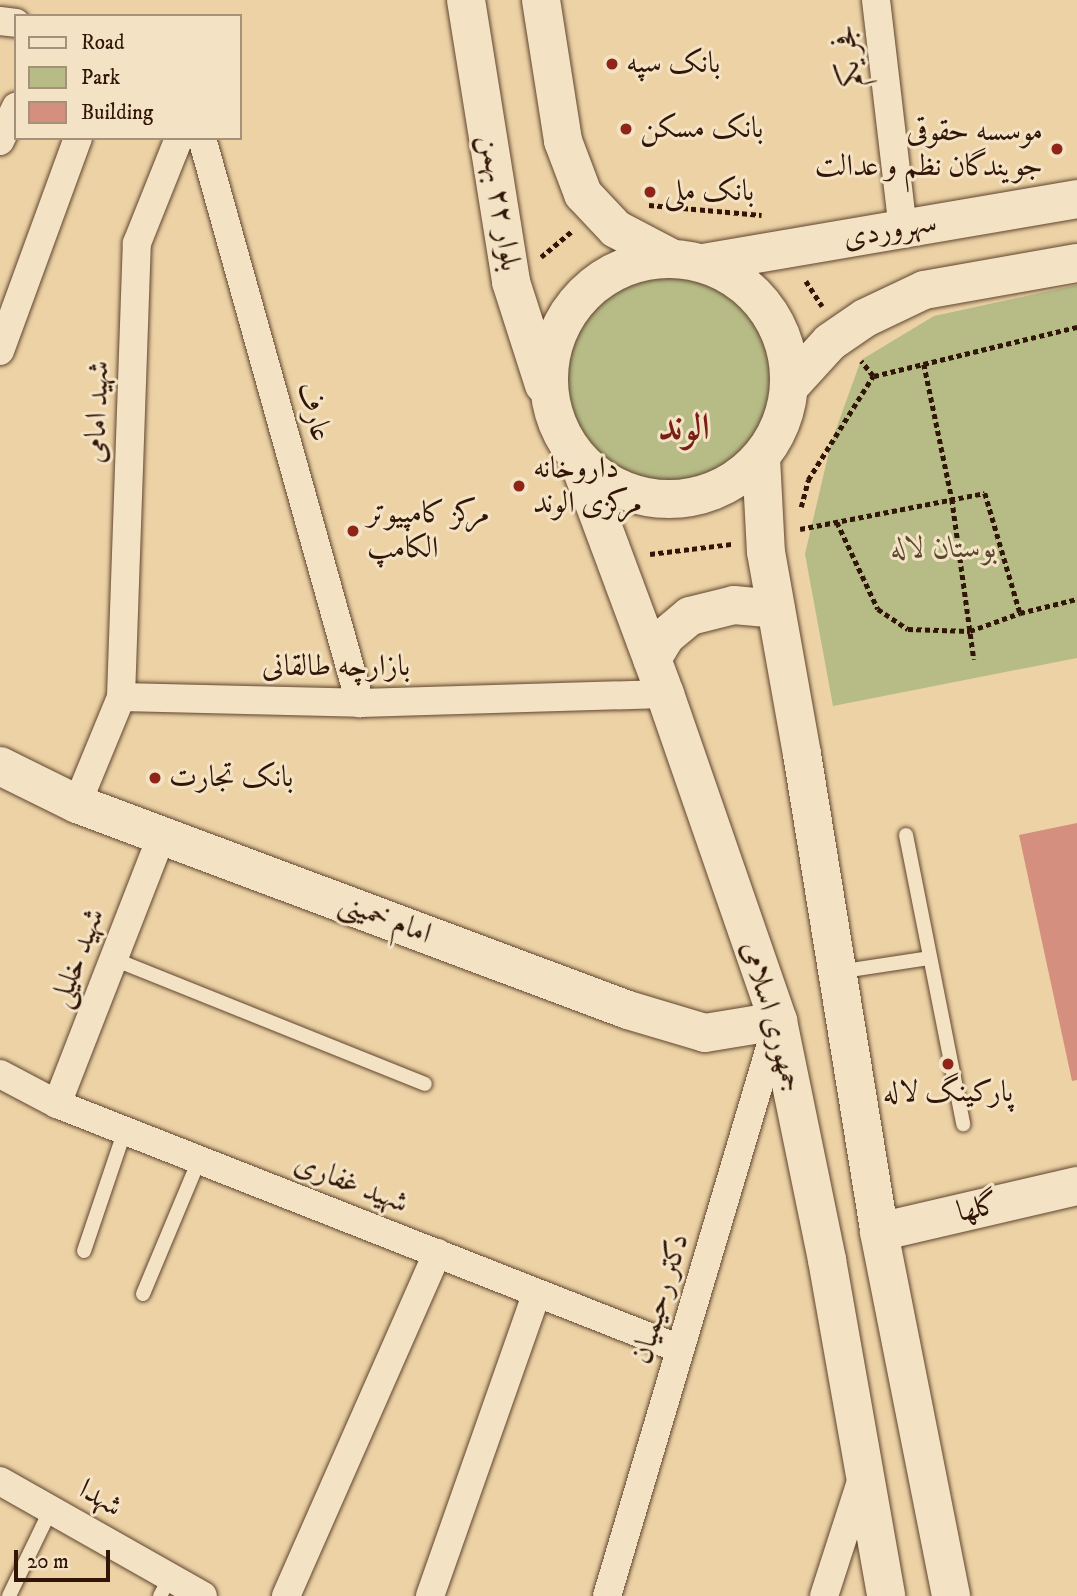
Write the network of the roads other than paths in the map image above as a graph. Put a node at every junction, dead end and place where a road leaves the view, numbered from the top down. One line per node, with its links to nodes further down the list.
1 (466, 0): 15 (main road, بلوار ۲۲ بهمن)
2 (541, 0): 11 (main road)
3 (876, 0): 10 (street, فجر یکم)
4 (14, 110): 8 (street)
5 (77, 140): 13 (street)
6 (178, 140): 21 (street, شهید امامی)
7 (203, 140): 22 (street, عارف)
8 (0, 141)
9 (1077, 199): 10 (main road, سهروردی)
10 (903, 229): 11 (main road, سهروردی)
11 (687, 260): 14 (main road); 15 (main road)
12 (1077, 263): 14 (main road)
13 (0, 351)
14 (790, 386): 16 (main road)
15 (550, 402): 17 (main road)
16 (761, 458): 17 (main road); 18 (main road, جمهوری اسلامی)
17 (578, 460): 19 (main road, جمهوری اسلامی)
18 (776, 609): 19 (main road); 29 (main road, جمهوری اسلامی)
19 (652, 659): 20 (main road, جمهوری اسلامی)
20 (665, 694): 22 (street, بازارچه طالقانی); 30 (main road, جمهوری اسلامی)
21 (121, 697): 22 (street, بازارچه طالقانی); 24 (street)
22 (360, 703)
23 (0, 766): 24 (main road, امام خمینی)
24 (77, 803): 25 (main road, امام خمینی)
25 (162, 835): 28 (street, شهید خلیلی); 30 (main road, امام خمینی)
26 (905, 835): 27 (lane)
27 (930, 958): 29 (lane); 34 (lane)
28 (114, 959): 32 (lane); 33 (street, شهید خلیلی)
29 (836, 972): 38 (main road, جمهوری اسلامی)
30 (778, 1021): 43 (street, دکتر رحیمیان); 44 (main road, جمهوری اسلامی)
31 (3, 1084): 33 (street, شهید غفاری)
32 (425, 1084)
33 (57, 1104): 35 (street, شهید غفاری)
34 (963, 1124)
35 (125, 1130): 36 (street, شهید غفاری); 39 (lane)
36 (199, 1160): 40 (street, شهید غفاری); 42 (lane)
37 (1077, 1186): 38 (main road, گلها)
38 (879, 1232): 55 (main road, جمهوری اسلامی)
39 (84, 1251)
40 (437, 1254): 41 (street, شهید غفاری); 50 (street)
41 (537, 1293): 43 (street, شهید غفاری); 51 (street)
42 (143, 1294)
43 (680, 1349): 52 (street, دکتر رحیمیان)
44 (863, 1475): 53 (street); 54 (main road, جمهوری اسلامی)
45 (0, 1481): 46 (street, شهدا)
46 (51, 1510): 47 (street, شهدا); 48 (lane)
47 (165, 1587): 49 (street, شهدا)
48 (9, 1596)
49 (203, 1596)
50 (286, 1596)
51 (430, 1596)
52 (607, 1596)
53 (824, 1596)
54 (886, 1596)
55 (951, 1596)

